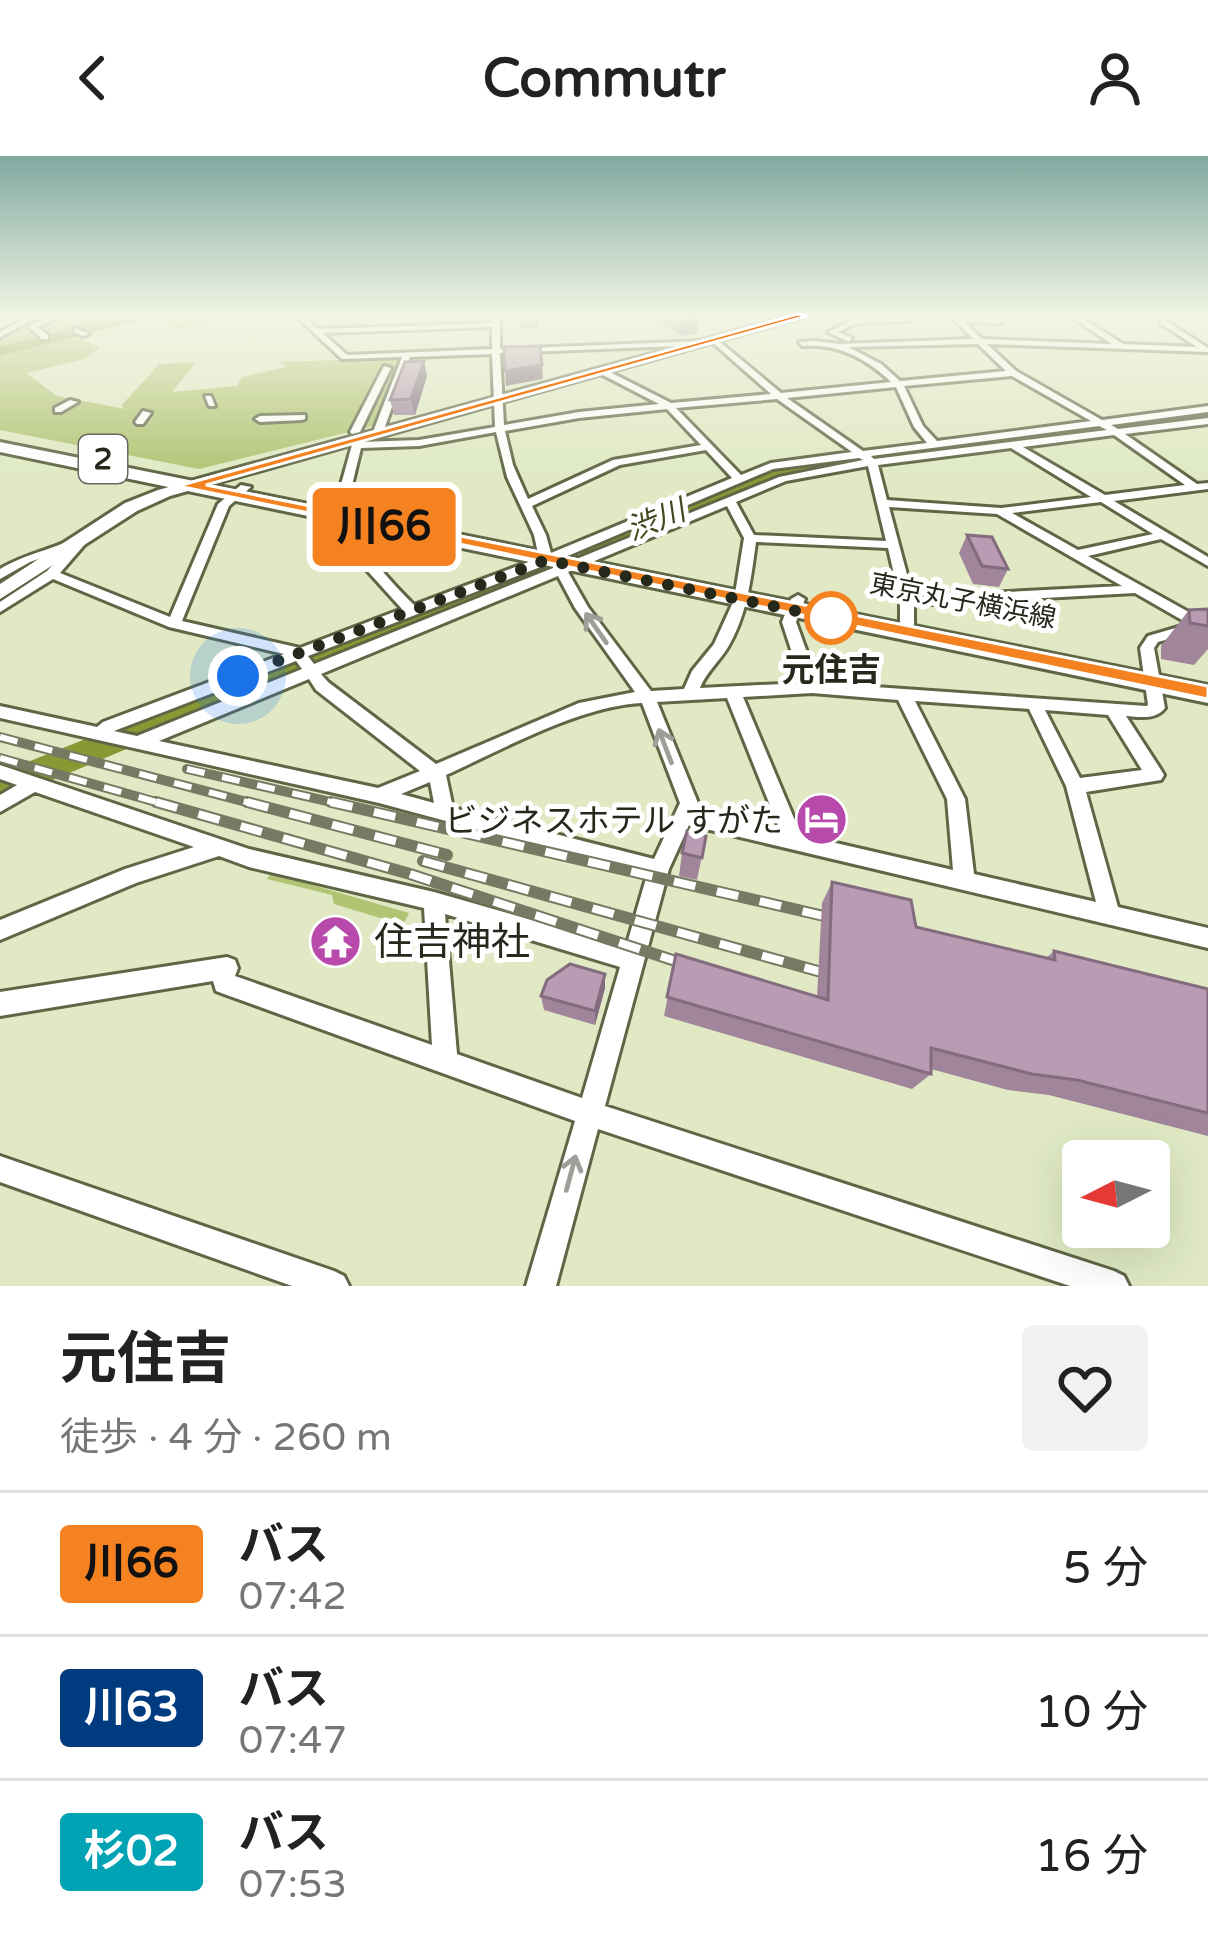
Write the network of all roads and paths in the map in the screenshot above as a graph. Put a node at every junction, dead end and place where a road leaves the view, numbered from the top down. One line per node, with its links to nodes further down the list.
1 (380, 369): 23 (street)
2 (401, 369): 22 (street)
3 (498, 369): 11 (street)
4 (610, 369): 8 (street)
5 (743, 369): 10 (street)
6 (879, 369): 9 (street)
7 (1008, 369): 9 (street); 18 (street)
8 (602, 371): 11 (street); 13 (street)
9 (898, 384): 10 (street); 24 (street)
10 (778, 395): 13 (street); 28 (street)
11 (499, 399): 20 (street); 22 (street)
12 (73, 402): 15 (street)
13 (669, 406): 20 (street); 27 (street)
14 (1208, 409): 18 (street)
15 (58, 410)
16 (302, 416): 17 (street)
17 (260, 418)
18 (1099, 422): 21 (street); 24 (street)
19 (1205, 424): 21 (street)
20 (497, 427): 23 (street); 38 (street)
21 (1114, 431): 26 (street); 31 (street)
22 (378, 432): 23 (street)
23 (355, 439): 30 (street); 40 (street)
24 (932, 442): 28 (street)
25 (0, 443): 30 (main road, 2)
26 (1012, 445): 28 (street); 35 (street)
27 (707, 447): 29 (street); 38 (street)
28 (867, 456): 29 (street); 36 (street); 37 (street)
29 (738, 478): 32 (street)
30 (197, 482): 33 (main road, 東京丸子横浜線 / 2); 43 (street)
31 (1202, 487): 34 (street); 35 (street)
32 (707, 490): 36 (street); 46 (street)
33 (239, 491): 40 (main road, 東京丸子横浜線 / 2); 57 (street)
34 (1208, 496)
35 (1101, 499): 39 (street); 41 (street)
36 (728, 501): 42 (street); 46 (street)
37 (883, 503): 39 (street); 44 (street)
38 (526, 504): 46 (street)
39 (1000, 511): 45 (street)
40 (353, 512): 46 (main road, 東京丸子横浜線 / 2); 55 (street)
41 (1164, 536): 45 (street); 47 (street)
42 (750, 538): 44 (street); 52 (street)
43 (81, 539): 48 (street); 49 (street); 51 (street)
44 (893, 545): 56 (street)
45 (1079, 554): 50 (street)
46 (563, 558): 52 (main road, 東京丸子横浜線 / 2); 55 (street); 60 (street); 68 (street, one-way to 46)
47 (1208, 562)
48 (52, 574): 54 (street); 57 (street)
49 (0, 575)
50 (1142, 589): 56 (street); 58 (street)
51 (0, 593)
52 (741, 594): 53 (main road, 東京丸子横浜線 / 2); 67 (street)
53 (796, 604): 56 (main road, 東京丸子横浜線 / 2); 63 (street)
54 (0, 608)
55 (411, 610): 59 (street)
56 (907, 618): 61 (main road, 東京丸子横浜線 / 2)
57 (174, 624): 59 (street)
58 (1205, 624): 61 (street)
59 (297, 652): 60 (street); 72 (street)
60 (309, 670): 73 (street); 75 (street)
61 (1152, 676): 62 (main road, 東京丸子横浜線 / 2); 66 (main road, 東京丸子横浜線 / 2); 71 (street)
62 (1208, 681)
63 (812, 688): 64 (street); 65 (street)
64 (733, 693): 67 (street); 82 (street)
65 (903, 694): 69 (street); 85 (street)
66 (1208, 694)
67 (690, 695): 68 (street)
68 (648, 698): 75 (street); 81 (street, one-way to 68)
69 (1035, 706): 71 (street); 77 (street)
70 (0, 712): 72 (street)
71 (1115, 713): 77 (street)
72 (99, 734): 73 (street)
73 (138, 741): 78 (street)
74 (0, 772): 76 (street)
75 (437, 774): 78 (street); 80 (street)
76 (33, 784): 79 (street); 83 (street)
77 (1076, 786): 87 (street)
78 (379, 796): 80 (street)
79 (0, 804)
80 (445, 812): 84 (street)
81 (684, 816): 82 (street); 84 (street)
82 (794, 841): 85 (street)
83 (217, 848): 86 (street); 88 (street)
84 (659, 869): 90 (street)
85 (964, 879): 87 (street)
86 (434, 901): 90 (street); 92 (street)
87 (1109, 913): 89 (street)
88 (0, 929)
89 (1208, 938)
90 (632, 960): 93 (street)
91 (0, 1004): 92 (street)
92 (445, 1062): 93 (street)
93 (588, 1113): 96 (street, one-way to 93); 97 (street)
94 (0, 1169): 95 (street)
95 (334, 1286)
96 (541, 1286)
97 (1114, 1286)

